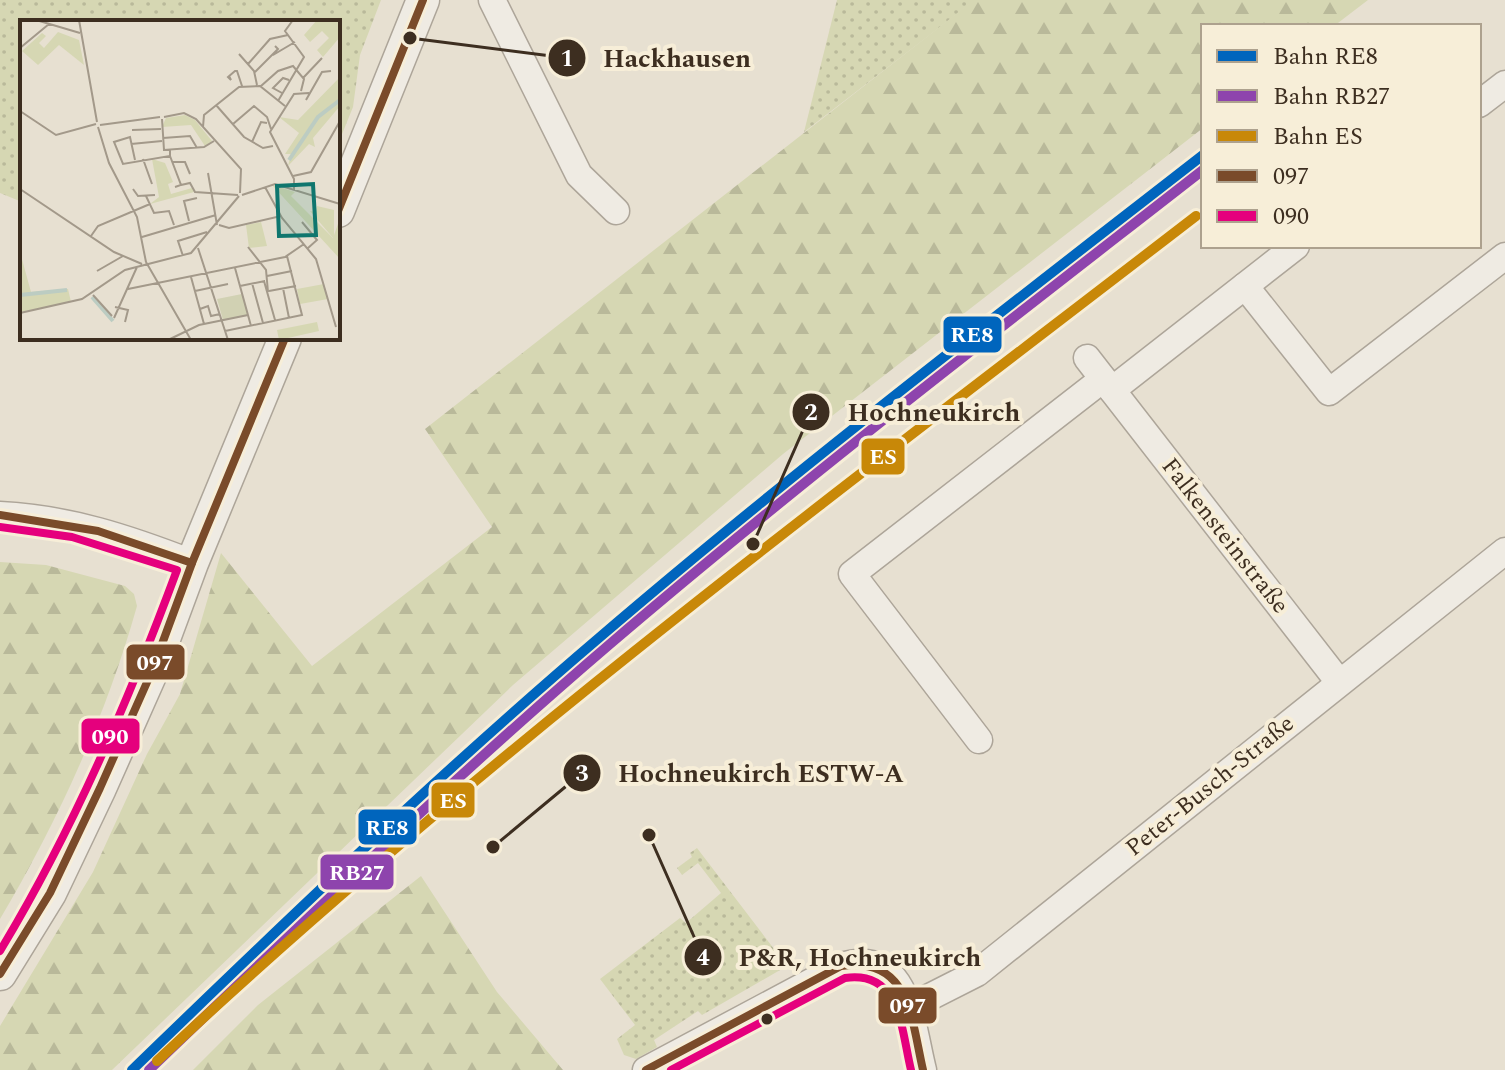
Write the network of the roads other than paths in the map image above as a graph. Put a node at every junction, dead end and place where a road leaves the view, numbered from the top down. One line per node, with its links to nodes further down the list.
1 (423, 0): 5 (street)
2 (492, 0): 6 (street)
3 (1505, 84): 4 (street)
4 (1481, 102)
5 (340, 206)
6 (616, 211)
7 (1293, 248): 9 (street)
8 (1505, 256): 9 (street)
9 (1245, 286): 12 (street)
10 (284, 340): 15 (street)
11 (1087, 358): 12 (street, Falkensteinstraße)
12 (1108, 384): 16 (street, Falkensteinstraße); 17 (street)
13 (0, 515): 15 (street)
14 (1505, 551): 16 (street, Peter-Busch-Straße)
15 (192, 563): 18 (street)
16 (1339, 682): 19 (street, Peter-Busch-Straße)
17 (979, 740)
18 (0, 974)
19 (908, 1008): 20 (street); 21 (street)
20 (646, 1070)
21 (923, 1070)

